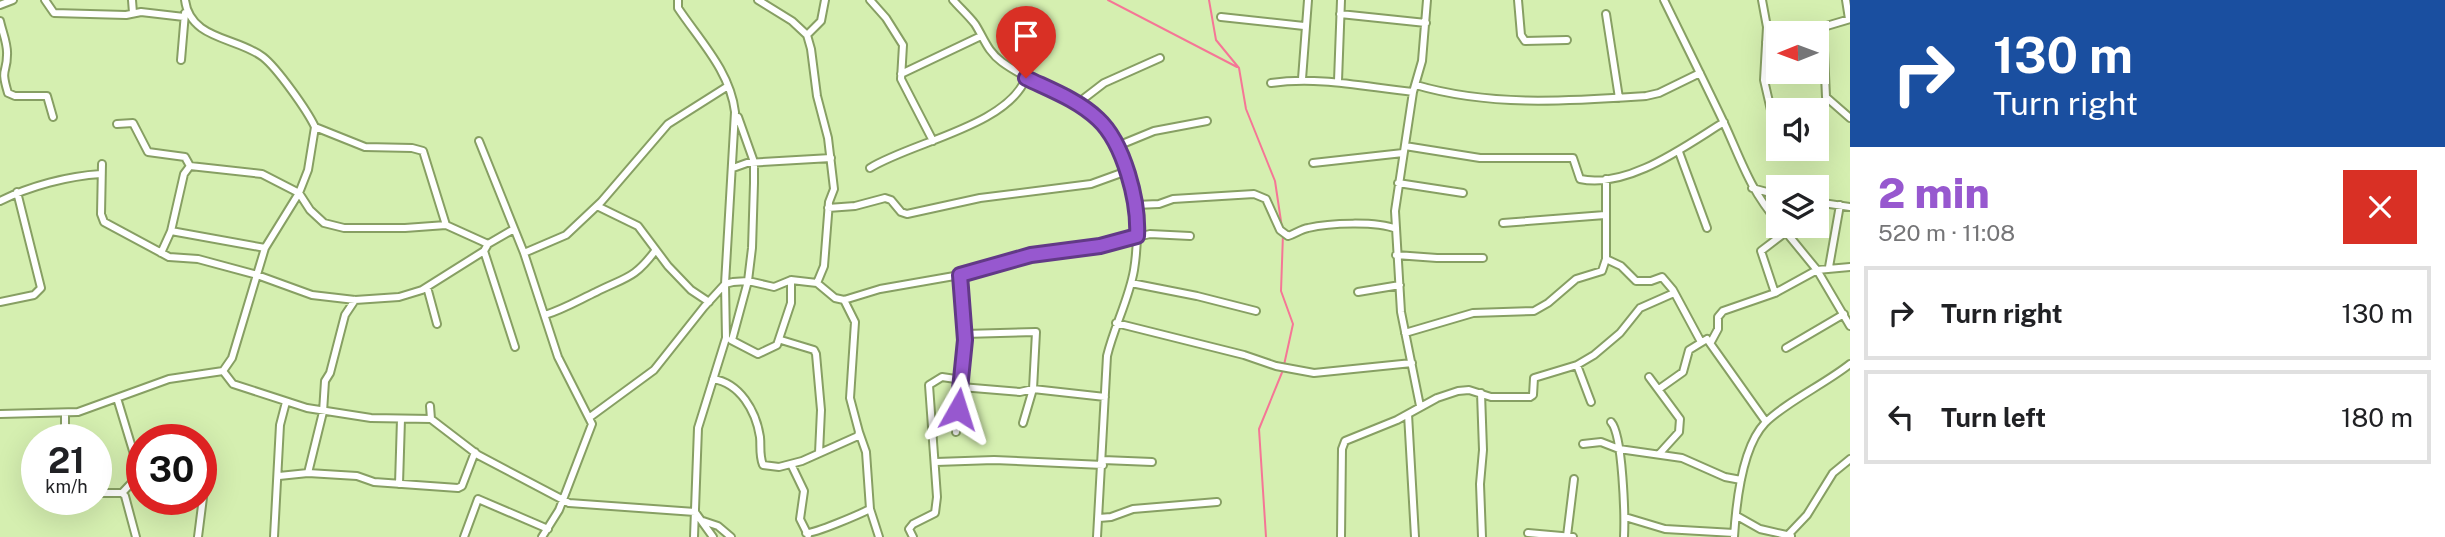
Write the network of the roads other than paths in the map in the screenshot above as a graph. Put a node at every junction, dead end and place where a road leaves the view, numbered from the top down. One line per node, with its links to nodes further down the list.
1 (13, 0): 17 (street)
2 (45, 0): 18 (street)
3 (132, 0): 18 (street)
4 (185, 0): 19 (street)
5 (678, 0): 43 (street)
6 (758, 0): 28 (street)
7 (825, 0): 28 (street)
8 (870, 0): 36 (street)
9 (953, 0): 29 (street)
10 (1308, 0): 26 (street)
11 (1341, 0): 20 (street)
12 (1427, 0): 25 (street)
13 (1518, 0): 30 (street)
14 (1664, 0): 34 (street)
15 (1762, 0): 31 (street)
16 (1846, 0): 23 (street)
17 (0, 5)
18 (134, 13): 19 (street)
19 (185, 14): 33 (street); 54 (street)
20 (1340, 14): 25 (street); 39 (street)
21 (1606, 14): 45 (street)
22 (1221, 17): 26 (street)
23 (1850, 19): 27 (street)
24 (0, 21): 35 (street)
25 (1426, 23): 42 (street)
26 (1304, 26): 38 (street)
27 (1829, 26)
28 (807, 35): 60 (street)
29 (981, 36): 36 (street); 37 (street)
30 (1567, 40)
31 (1766, 42): 46 (street)
32 (1160, 58): 47 (street)
33 (181, 60)
34 (1700, 73): 45 (street); 52 (street)
35 (1, 74): 49 (street)
36 (901, 74): 56 (street)
37 (1026, 78): 47 (street); 56 (street)
38 (1302, 79): 39 (street); 40 (street)
39 (1338, 81): 44 (street)
40 (1271, 83)
41 (1825, 84): 50 (street)
42 (1416, 85): 44 (street); 45 (street)
43 (728, 86): 48 (street); 80 (street)
44 (1413, 92): 58 (street)
45 (1619, 98)
46 (1768, 98)
47 (1078, 103): 57 (street)
48 (735, 112): 61 (street); 65 (street)
49 (53, 117)
50 (1850, 118)
51 (1207, 121): 57 (street)
52 (1724, 122): 59 (street); 71 (street)
53 (117, 124): 64 (street)
54 (316, 127): 74 (street); 86 (street)
55 (479, 141): 88 (street)
56 (933, 141): 66 (street)
57 (1115, 147): 67 (street)
58 (1404, 149): 62 (street); 69 (street); 70 (street)
59 (1679, 152): 69 (street); 87 (street)
60 (831, 158): 61 (street); 83 (street)
61 (754, 162): 65 (street); 110 (street)
62 (1313, 163)
63 (102, 164): 68 (street)
64 (190, 166): 74 (street); 90 (street)
65 (733, 168): 113 (street)
66 (870, 168)
67 (1127, 172): 78 (street); 83 (street)
68 (101, 174): 72 (street); 99 (street)
69 (1606, 179): 84 (street)
70 (1398, 183): 75 (street); 89 (street)
71 (1752, 188): 73 (street); 81 (street)
72 (17, 192): 76 (street); 121 (street)
73 (1766, 192)
74 (299, 193): 86 (street); 96 (street)
75 (1463, 193)
76 (0, 201)
77 (1829, 204): 79 (street)
78 (1135, 205): 89 (street); 91 (street)
79 (1840, 205): 82 (street); 104 (street)
80 (597, 206): 98 (street); 100 (street)
81 (1766, 206)
82 (1850, 207)
83 (828, 208): 111 (street)
84 (1605, 215): 85 (street); 103 (street)
85 (1503, 223)
86 (446, 225): 95 (street)
87 (1707, 228)
88 (514, 229): 95 (street); 100 (street)
89 (1396, 229): 101 (street)
90 (171, 231): 96 (street); 99 (street)
91 (1137, 236): 92 (street); 108 (street); 112 (street)
92 (1190, 236)
93 (1772, 238): 118 (street)
94 (1791, 238): 106 (street)
95 (488, 244): 97 (street)
96 (265, 248): 107 (street)
97 (484, 251): 115 (street); 137 (street)
98 (655, 251): 122 (street); 125 (street)
99 (161, 253): 107 (street)
100 (524, 253): 125 (street)
101 (1396, 255): 102 (street); 114 (street)
102 (1483, 258)
103 (1606, 259): 117 (street); 131 (street)
104 (1829, 267): 105 (street); 106 (street)
105 (1850, 267)
106 (1817, 270): 118 (street); 124 (street)
107 (257, 275): 119 (street); 142 (street)
108 (960, 275): 120 (street); 132 (street)
109 (791, 280): 110 (street); 111 (street); 134 (street)
110 (748, 281): 113 (street); 127 (street)
111 (817, 283): 120 (street)
112 (1131, 283): 123 (street); 128 (street)
113 (725, 285): 122 (street); 126 (street)
114 (1400, 285): 116 (street); 131 (street)
115 (427, 287): 119 (street); 129 (street)
116 (1358, 292)
117 (1674, 293): 135 (street); 141 (street)
118 (1775, 293): 136 (street)
119 (355, 300): 155 (street)
120 (844, 300): 167 (street)
121 (0, 302)
122 (709, 302): 159 (street)
123 (1256, 311)
124 (1844, 314): 130 (street); 138 (street)
125 (545, 315): 159 (street)
126 (726, 322): 127 (street); 133 (street)
127 (738, 323): 133 (street)
128 (1116, 323): 139 (street); 149 (street)
129 (437, 324)
130 (1850, 326)
131 (1405, 333): 139 (street)
132 (964, 334): 145 (street); 146 (street)
133 (729, 339): 134 (street); 144 (street)
134 (781, 340): 172 (street)
135 (1701, 342): 136 (street); 147 (street)
136 (1711, 342): 163 (street)
137 (515, 347)
138 (1786, 348)
139 (1412, 363): 153 (street)
140 (1850, 364): 163 (street)
141 (1577, 365): 148 (street); 152 (street)
142 (223, 371): 150 (street); 151 (street)
143 (1649, 377): 147 (street)
144 (713, 379): 178 (street); 190 (street)
145 (961, 383): 146 (street); 168 (street); 175 (street)
146 (1033, 389): 149 (street); 164 (street)
147 (1659, 389): 173 (street)
148 (1481, 393): 153 (street); 215 (street)
149 (1105, 397): 176 (street)
150 (117, 398): 157 (street); 166 (street)
151 (286, 402): 155 (street); 180 (street)
152 (1591, 402)
153 (1420, 406): 158 (street)
154 (430, 407): 161 (street)
155 (323, 412): 160 (street); 179 (street)
156 (0, 414): 157 (street)
157 (65, 414): 165 (street)
158 (1408, 414): 213 (street); 214 (street)
159 (590, 417): 187 (street)
160 (401, 419): 161 (street); 183 (street)
161 (431, 419): 171 (street)
162 (1611, 422): 170 (street)
163 (1766, 422): 182 (street)
164 (1023, 423)
165 (65, 424)
166 (126, 425)
167 (859, 432): 172 (street); 189 (street)
168 (956, 432)
169 (1583, 444): 170 (street)
170 (1619, 449): 173 (street); 193 (street)
171 (475, 452): 183 (street); 187 (street)
172 (819, 453): 178 (street)
173 (1660, 453): 182 (street)
174 (1850, 458): 201 (street)
175 (936, 462): 176 (street); 211 (street)
176 (1103, 462): 177 (street); 194 (street)
177 (1152, 462)
178 (790, 464): 198 (street)
179 (308, 473): 180 (street); 183 (street)
180 (279, 476): 204 (street)
181 (1574, 479): 200 (street)
182 (1741, 480): 192 (street)
183 (399, 484)
184 (126, 489): 186 (street)
185 (112, 493): 186 (street)
186 (122, 493): 202 (street)
187 (561, 498): 190 (street); 196 (street)
188 (1217, 502): 194 (street)
189 (870, 509): 198 (street); 210 (street)
190 (695, 512): 195 (street); 207 (street)
191 (201, 515): 203 (street)
192 (1737, 516): 199 (street); 201 (street)
193 (1625, 517): 199 (street); 217 (street)
194 (1098, 518): 212 (street)
195 (704, 521): 208 (street); 209 (street)
196 (548, 529): 205 (street); 206 (street)
197 (1528, 533): 200 (street)
198 (808, 535)
199 (1734, 535)
200 (1567, 536): 216 (street)
201 (1790, 536)
202 (136, 537)
203 (198, 537)
204 (274, 537)
205 (464, 537)
206 (542, 537)
207 (694, 537)
208 (713, 537)
209 (730, 537)
210 (879, 537)
211 (913, 537)
212 (1097, 537)
213 (1341, 537)
214 (1415, 537)
215 (1482, 537)
216 (1573, 537)
217 (1623, 537)

